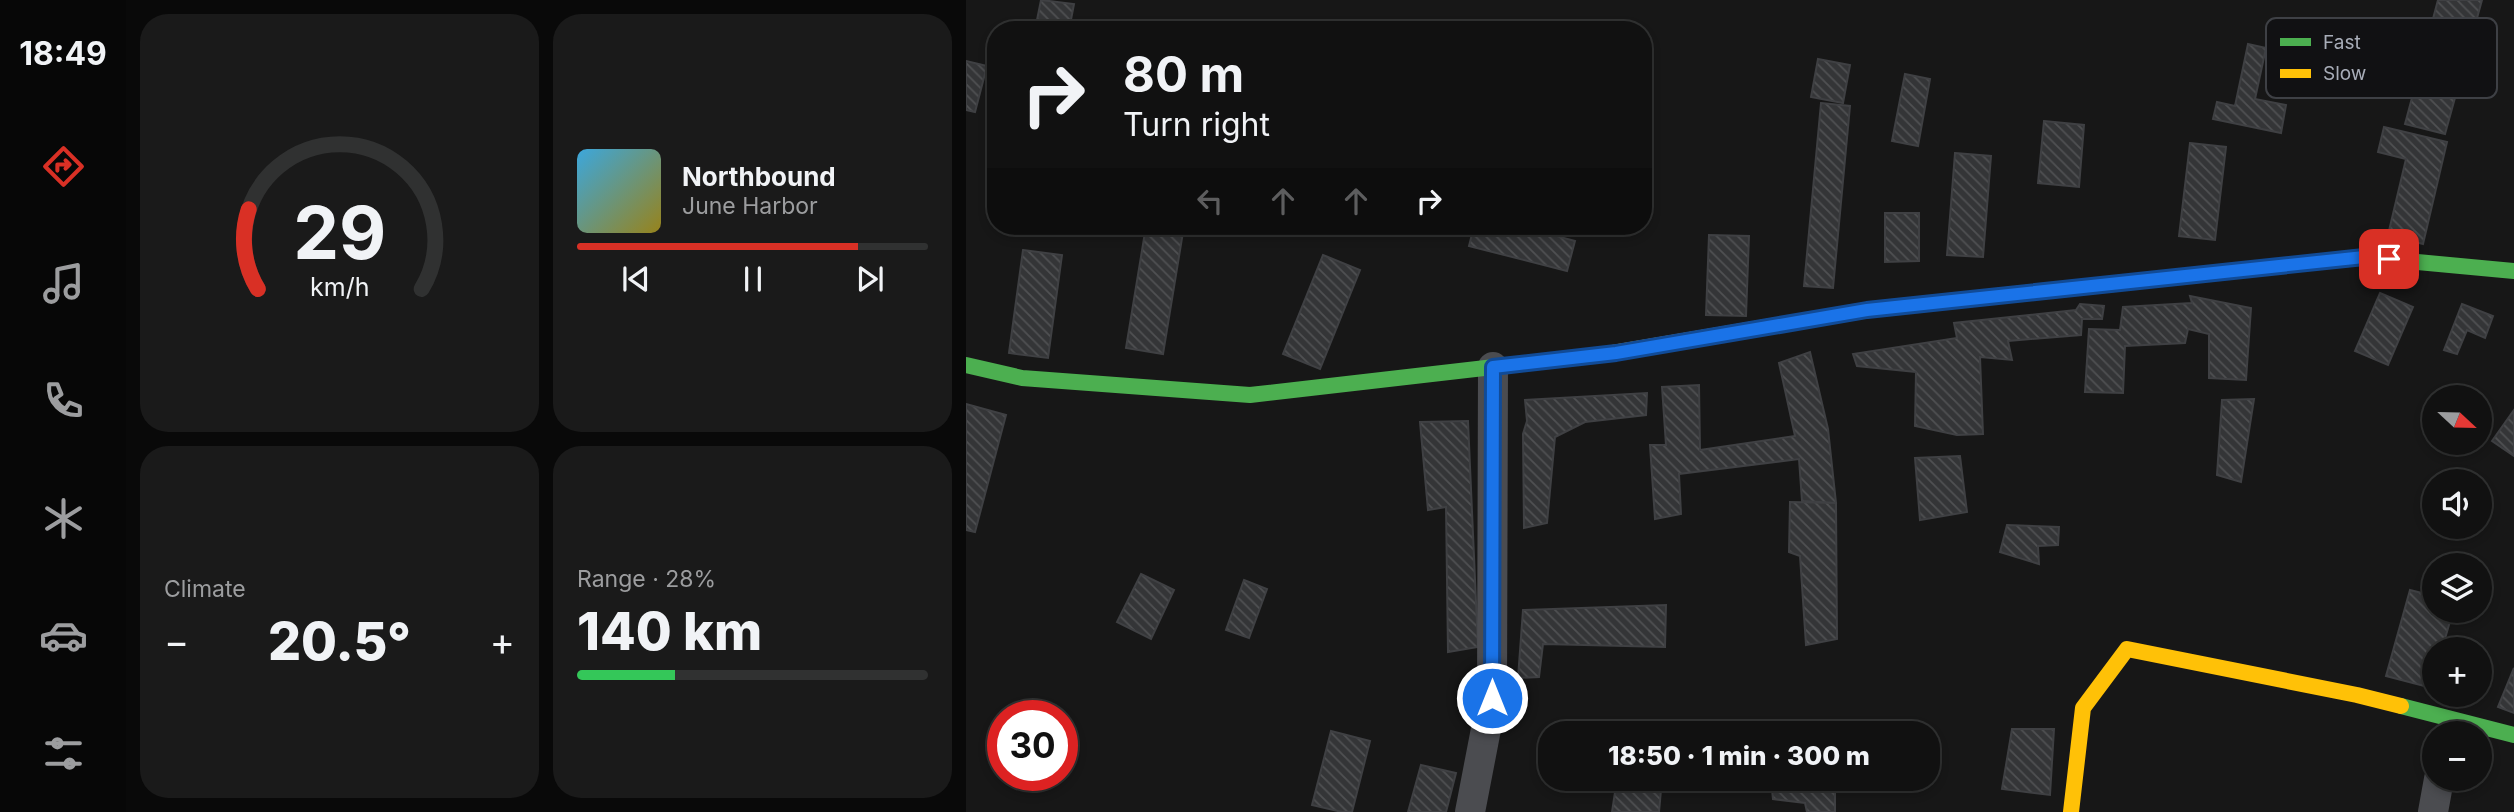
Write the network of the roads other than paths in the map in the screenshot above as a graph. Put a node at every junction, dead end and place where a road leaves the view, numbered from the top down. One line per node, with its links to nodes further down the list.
1 (2514, 271): 3 (street)
2 (966, 365): 3 (street)
3 (1493, 367): 8 (street)
4 (2434, 721): 9 (street)
5 (2492, 732): 6 (street)
6 (2514, 735)
7 (2437, 791): 10 (street)
8 (1470, 812)
9 (2071, 812)
10 (2433, 812)

